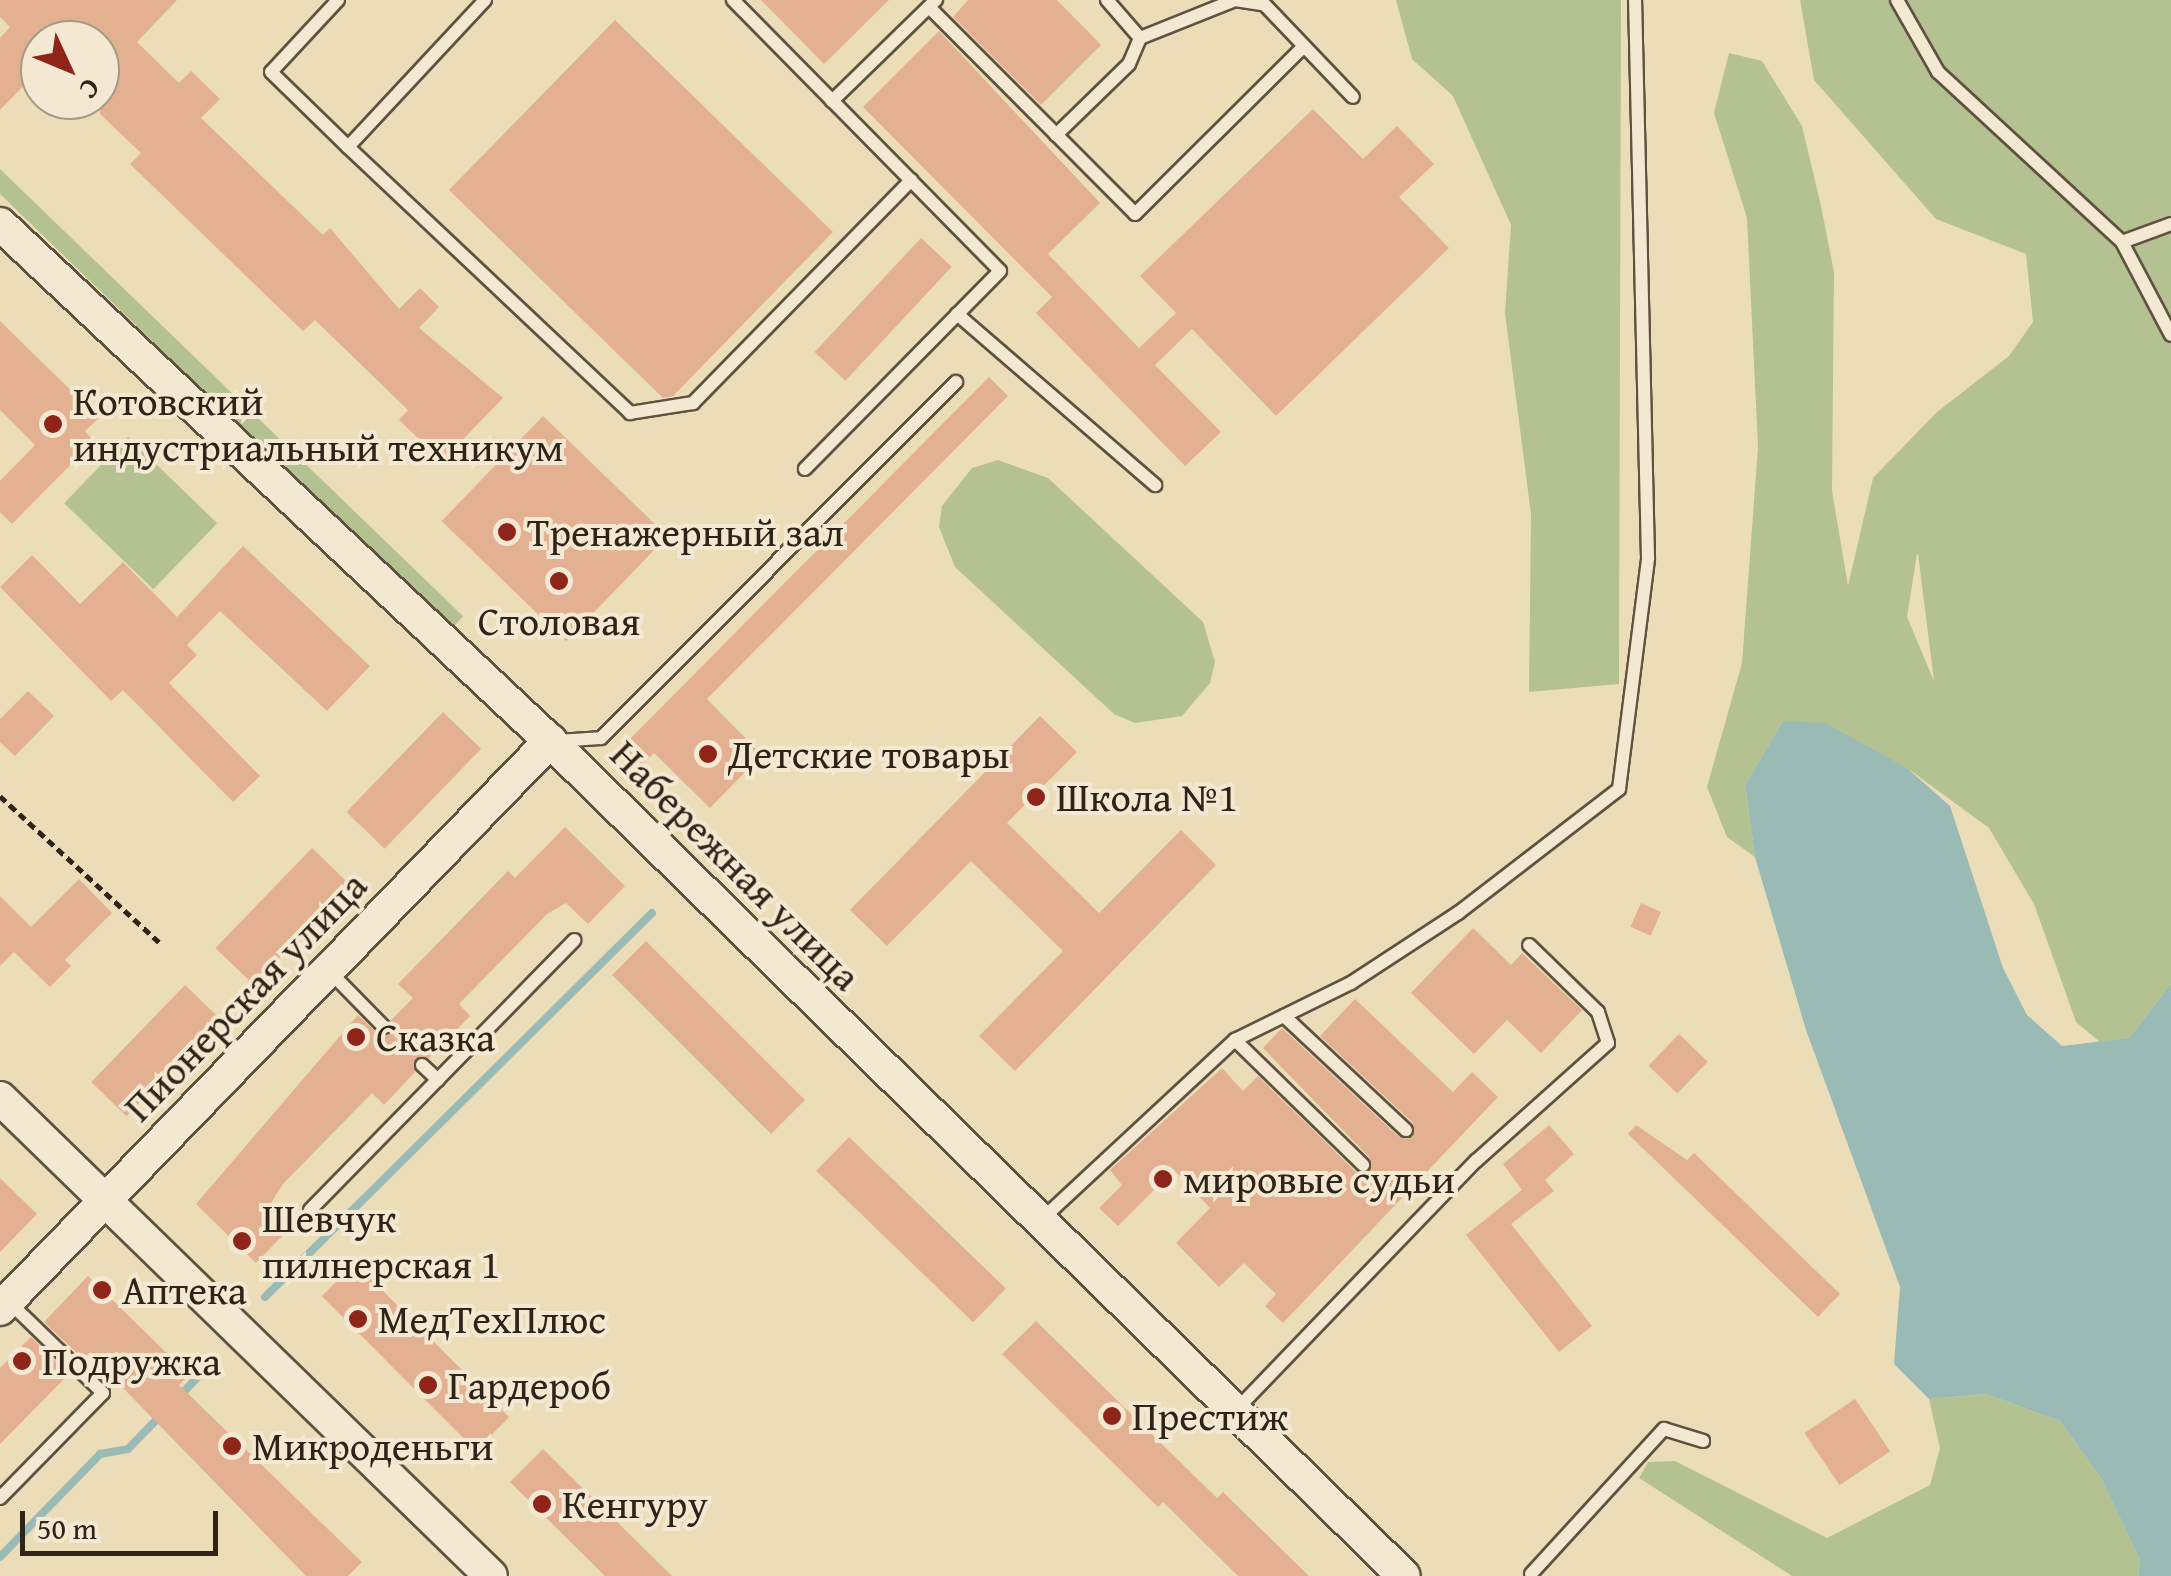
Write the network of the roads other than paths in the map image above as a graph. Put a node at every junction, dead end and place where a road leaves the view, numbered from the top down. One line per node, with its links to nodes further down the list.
1 (338, 0): 13 (lane)
2 (485, 0): 13 (lane)
3 (733, 0): 11 (lane)
4 (1107, 0): 8 (lane)
5 (1635, 0): 27 (lane)
6 (1897, 0): 17 (lane)
7 (932, 4): 11 (lane); 12 (lane)
8 (1140, 38): 9 (lane); 12 (lane)
9 (1304, 46): 10 (lane); 12 (lane)
10 (1353, 97)
11 (832, 101): 14 (lane)
12 (1056, 135)
13 (348, 147): 14 (lane)
14 (911, 180): 18 (lane)
15 (0, 224): 23 (street, Набережная улица)
16 (2171, 224): 17 (lane)
17 (2122, 242): 19 (lane)
18 (957, 314): 21 (lane); 22 (lane)
19 (2171, 336)
20 (956, 382): 23 (lane)
21 (805, 469)
22 (1155, 485)
23 (550, 741): 26 (street, Пионерская улица); 37 (street, Набережная улица)
24 (574, 940): 31 (lane)
25 (1529, 945): 39 (lane)
26 (328, 970): 28 (lane); 35 (street, Пионерская улица)
27 (1284, 1016): 29 (lane); 33 (lane)
28 (384, 1027)
29 (1234, 1040): 34 (lane); 37 (lane)
30 (422, 1065): 31 (lane)
31 (438, 1080): 36 (lane)
32 (0, 1098): 35 (street)
33 (1406, 1130)
34 (1362, 1165)
35 (106, 1200): 38 (street, Пионерская улица); 43 (street)
36 (310, 1210)
37 (1039, 1223): 39 (street, Набережная улица)
38 (4, 1305): 41 (lane)
39 (1234, 1412): 44 (street, Набережная улица)
40 (1704, 1442): 42 (lane)
41 (0, 1498)
42 (1533, 1575)
43 (491, 1576)
44 (1404, 1576)

